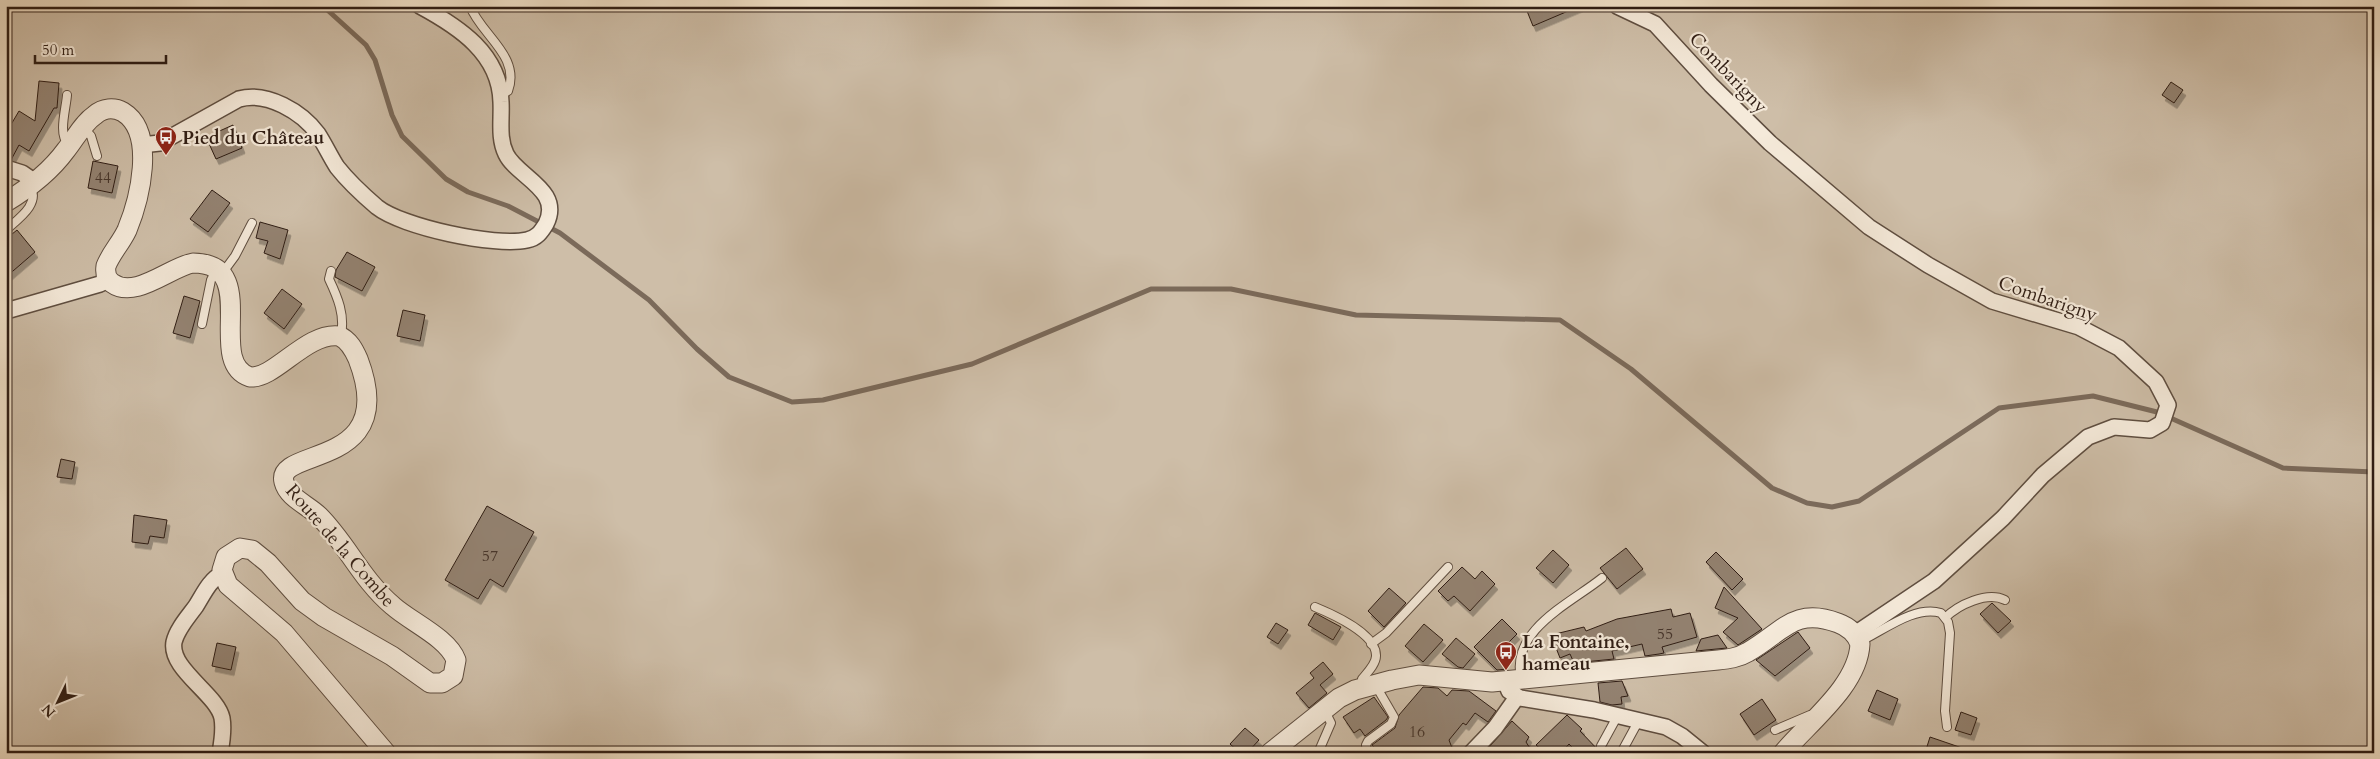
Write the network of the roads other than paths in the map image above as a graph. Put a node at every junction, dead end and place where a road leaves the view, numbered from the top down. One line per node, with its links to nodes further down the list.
1 (470, 6): 4 (lane)
2 (1617, 6): 27 (street, Combarigny)
3 (423, 8): 4 (street)
4 (501, 95): 7 (street)
5 (67, 96): 8 (lane)
6 (84, 127): 7 (street); 8 (street); 9 (lane)
7 (141, 145): 17 (street)
8 (69, 146): 11 (street)
9 (97, 156)
10 (6, 168): 11 (street)
11 (33, 184): 12 (street); 14 (lane)
12 (6, 202)
13 (252, 223): 16 (lane)
14 (6, 230)
15 (331, 271): 20 (lane)
16 (219, 272): 17 (street); 19 (lane); 20 (street)
17 (108, 280): 18 (street)
18 (6, 311)
19 (202, 324)
20 (340, 337): 22 (street, Route de la Combe)
21 (1448, 567): 28 (lane)
22 (222, 574): 39 (street); 40 (street)
23 (1602, 578): 29 (lane)
24 (2005, 600): 26 (lane)
25 (1315, 607): 28 (lane)
26 (1945, 618): 27 (lane); 36 (lane)
27 (1857, 638): 29 (street); 34 (street)
28 (1371, 644): 30 (lane)
29 (1513, 680): 30 (street); 31 (street)
30 (1370, 686): 32 (street); 43 (lane)
31 (1517, 697): 33 (street); 44 (street)
32 (1323, 709): 41 (street); 42 (lane)
33 (1618, 715): 35 (street); 38 (lane)
34 (1820, 715): 37 (lane); 47 (street)
35 (1639, 720): 45 (lane); 46 (street)
36 (1947, 727)
37 (1775, 730)
38 (1601, 746)
39 (380, 749)
40 (220, 753)
41 (1270, 753)
42 (1318, 753)
43 (1368, 753)
44 (1471, 753)
45 (1621, 753)
46 (1703, 753)
47 (1783, 753)

